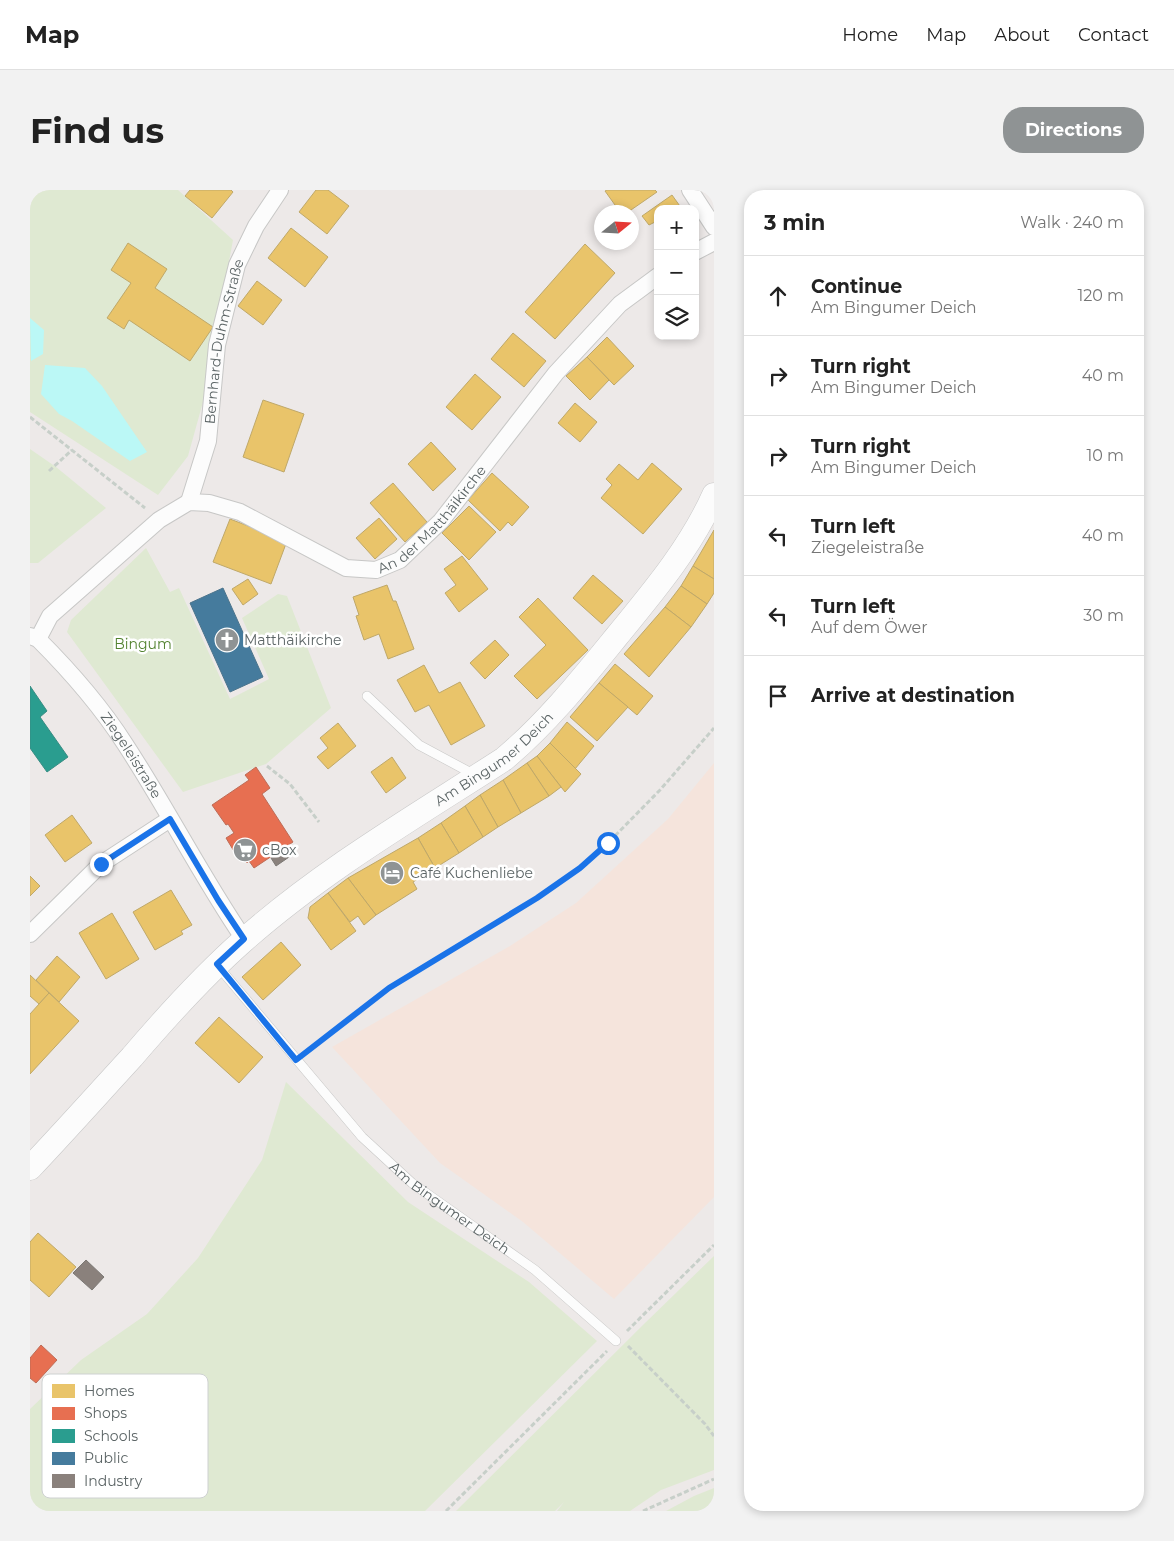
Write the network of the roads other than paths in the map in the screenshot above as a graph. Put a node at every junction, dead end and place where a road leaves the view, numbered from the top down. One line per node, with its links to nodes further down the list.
1 (280, 190): 8 (street, Bernhard-Duhm-Straße)
2 (690, 190): 3 (street)
3 (714, 227)
4 (714, 242): 5 (street)
5 (699, 250)
6 (654, 279): 8 (street, An der Matthäikirche)
7 (714, 496): 11 (main road, Am Bingumer Deich)
8 (189, 502): 9 (street)
9 (34, 638): 12 (street, Ziegeleistraße)
10 (367, 696): 11 (lane)
11 (478, 776): 14 (main road, Am Bingumer Deich)
12 (170, 819): 13 (street); 14 (street, Ziegeleistraße)
13 (30, 934)
14 (244, 939): 15 (main road, Am Bingumer Deich)
15 (217, 964): 16 (main road, Am Bingumer Deich); 17 (lane, Am Bingumer Deich)
16 (30, 1168)
17 (619, 1341)

